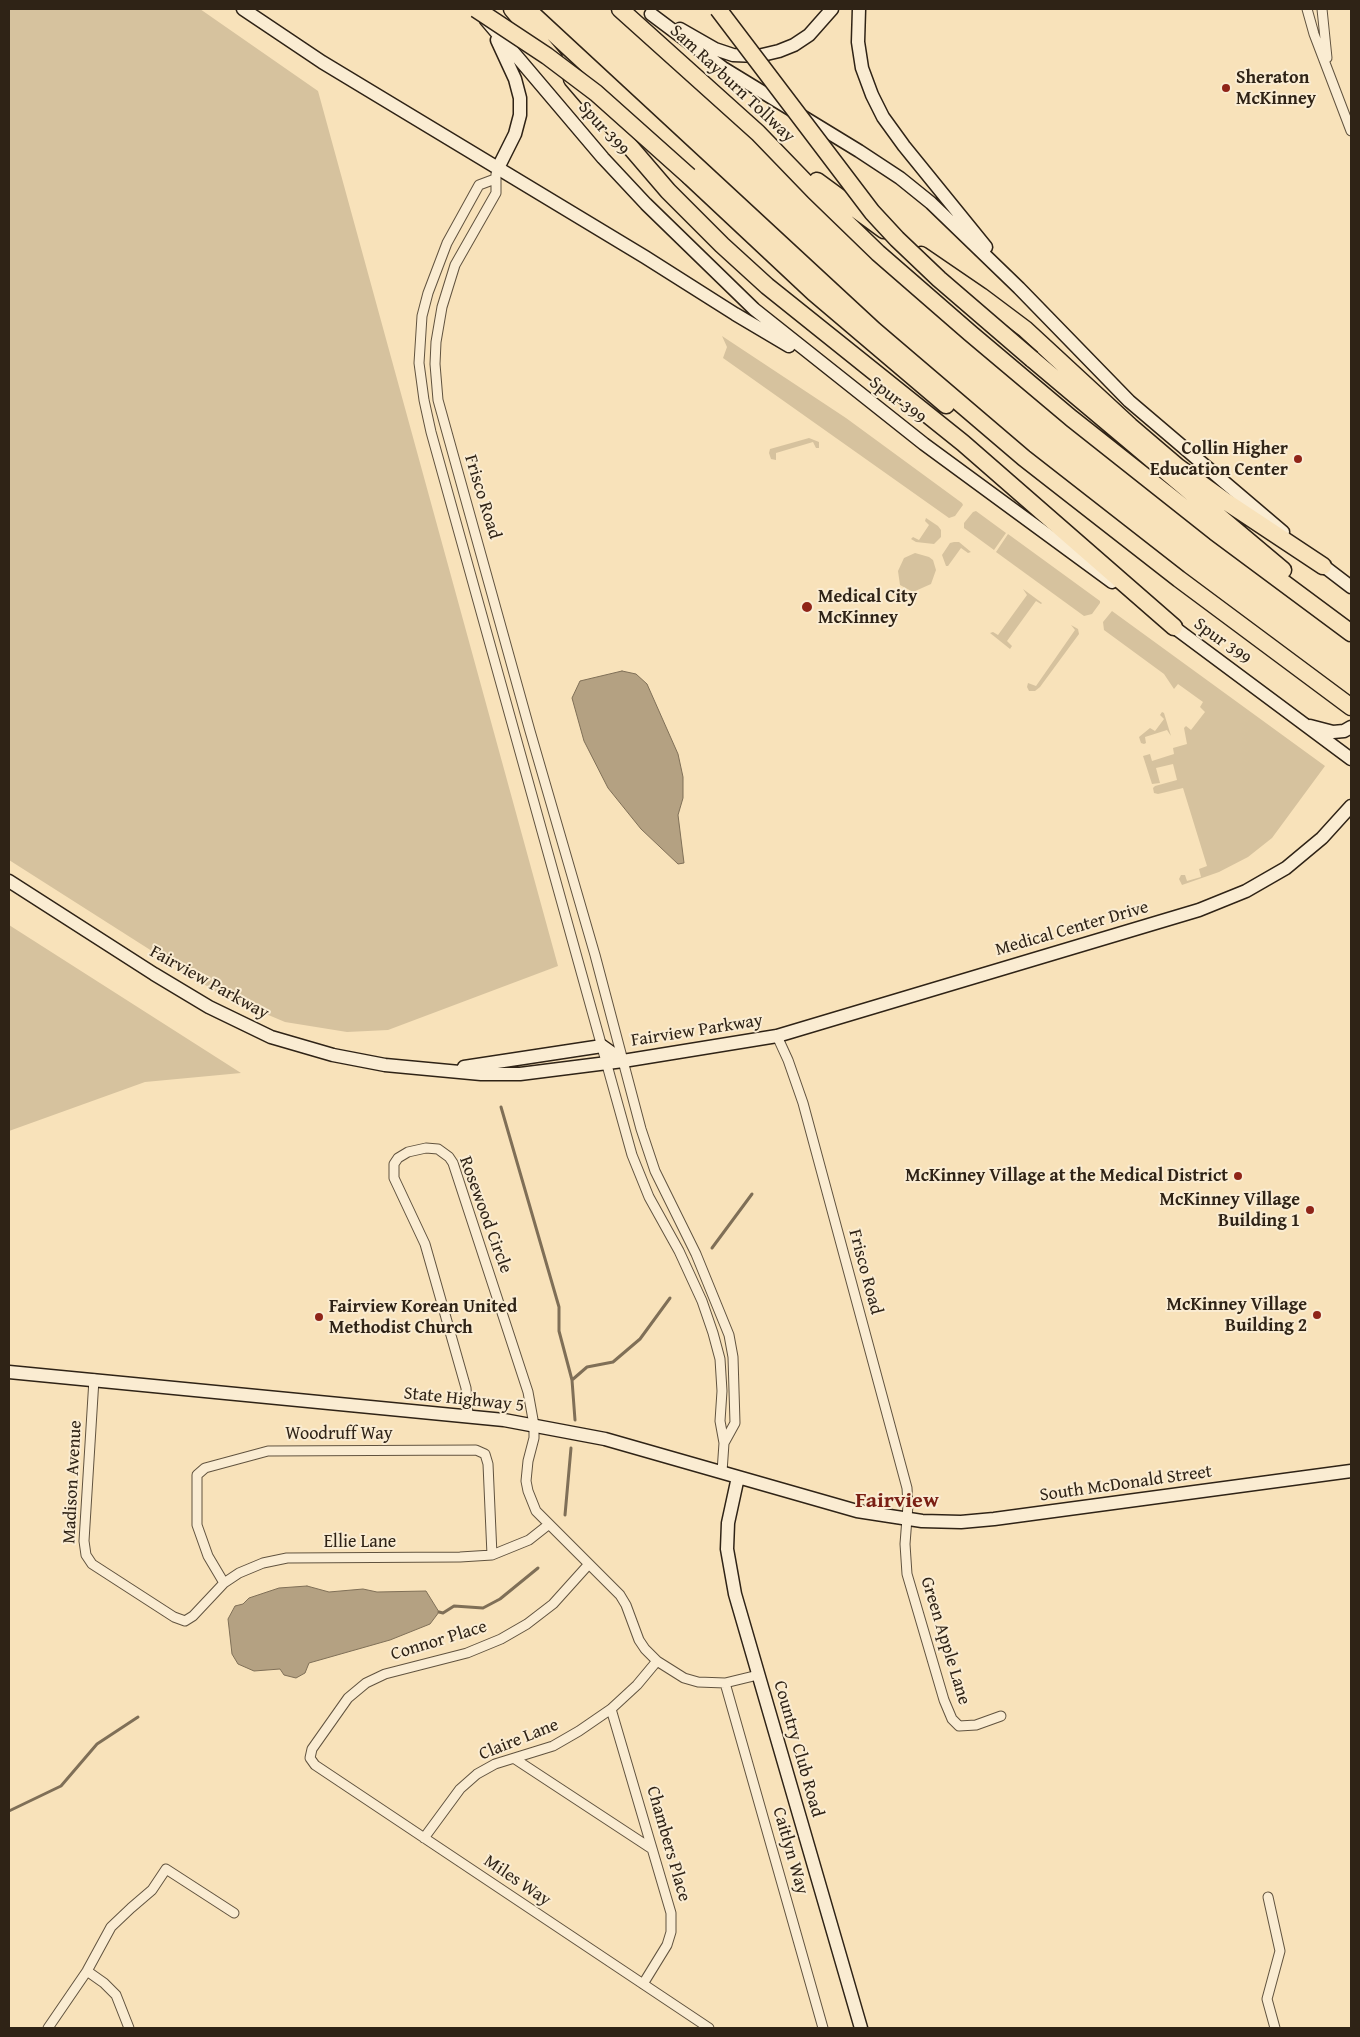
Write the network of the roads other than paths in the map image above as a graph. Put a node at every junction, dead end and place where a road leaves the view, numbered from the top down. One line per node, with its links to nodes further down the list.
1 (243, 9): 16 (main road)
2 (476, 9): 12 (main road, Spur 399); 21 (highway, bridge)
3 (512, 9): 24 (highway)
4 (527, 9): 21 (highway)
5 (620, 9): 15 (highway, Sam Rayburn Tollway)
6 (718, 9): 25 (highway, bridge)
7 (832, 9): 11 (main road)
8 (859, 9): 17 (main road)
9 (1308, 9): 13 (street)
10 (1322, 9): 13 (street)
11 (648, 12): 17 (main road)
12 (488, 22): 16 (main road); 18 (main road, Spur 399)
13 (1328, 69): 14 (street)
14 (1351, 131)
15 (758, 133): 22 (highway); 25 (highway, Sam Rayburn Tollway)
16 (496, 174): 18 (main road); 19 (street); 20 (street, Frisco Road)
17 (1019, 288): 22 (main road)
18 (831, 372): 24 (main road, Spur 399)
19 (424, 400): 20 (street); 27 (street)
20 (438, 400): 26 (street, Frisco Road)
21 (1024, 458): 28 (highway)
22 (1323, 566): 23 (main road)
23 (1351, 587)
24 (1174, 628): 29 (main road, Spur 399)
25 (1351, 633)
26 (510, 657): 27 (street); 34 (street, Frisco Road)
27 (494, 661): 35 (street)
28 (1348, 704)
29 (1303, 724): 30 (main road); 31 (main road, Spur 399)
30 (1351, 727)
31 (1351, 759)
32 (1351, 806): 36 (main road, Medical Center Drive)
33 (9, 881): 40 (main road, Fairview Parkway)
34 (574, 882): 35 (street); 38 (street, Frisco Road)
35 (558, 887): 37 (street)
36 (777, 1036): 38 (main road, Fairview Parkway); 51 (street, Frisco Road)
37 (602, 1046): 38 (main road, Fairview Parkway); 39 (street); 40 (main road, Fairview Parkway)
38 (622, 1061): 39 (main road, Fairview Parkway); 41 (street, Frisco Road)
39 (607, 1063): 40 (main road, Fairview Parkway); 42 (street)
40 (441, 1069)
41 (692, 1245): 42 (street); 47 (street, Frisco Road)
42 (679, 1251): 47 (street)
43 (9, 1372): 44 (main road, State Highway 5)
44 (94, 1379): 45 (main road, State Highway 5); 56 (street, Madison Avenue)
45 (468, 1415): 46 (main road, State Highway 5); 46 (street, Rosewood Circle)
46 (534, 1425): 49 (main road, State Highway 5); 52 (street)
47 (724, 1443): 49 (street)
48 (1351, 1471): 51 (main road, South McDonald Street)
49 (722, 1472): 50 (main road, State Highway 5)
50 (738, 1477): 51 (main road, State Highway 5); 58 (main road, Country Club Road)
51 (906, 1520): 61 (street, Green Apple Lane)
52 (548, 1525): 53 (street, Ellie Lane); 54 (street)
53 (492, 1555): 55 (street, Ellie Lane); 55 (street, Woodruff Way)
54 (589, 1564): 57 (street); 62 (street, Connor Place)
55 (224, 1583): 56 (street, Ellie Lane)
56 (185, 1621)
57 (657, 1661): 59 (street); 60 (street, Claire Lane)
58 (758, 1675): 59 (street); 74 (main road, Country Club Road)
59 (725, 1683): 73 (street, Caitlyn Way)
60 (611, 1709): 63 (street, Claire Lane); 65 (street, Chambers Place)
61 (1001, 1716)
62 (310, 1758): 64 (street, Miles Way)
63 (515, 1759): 64 (street, Claire Lane); 65 (street)
64 (424, 1838): 69 (street, Miles Way)
65 (652, 1849): 69 (street, Chambers Place)
66 (1268, 1897): 75 (street)
67 (234, 1913): 68 (street)
68 (86, 1971): 70 (street); 71 (street)
69 (643, 1984): 72 (street, Miles Way)
70 (48, 2028)
71 (129, 2028)
72 (709, 2028)
73 (824, 2028)
74 (861, 2028)
75 (1275, 2028)

